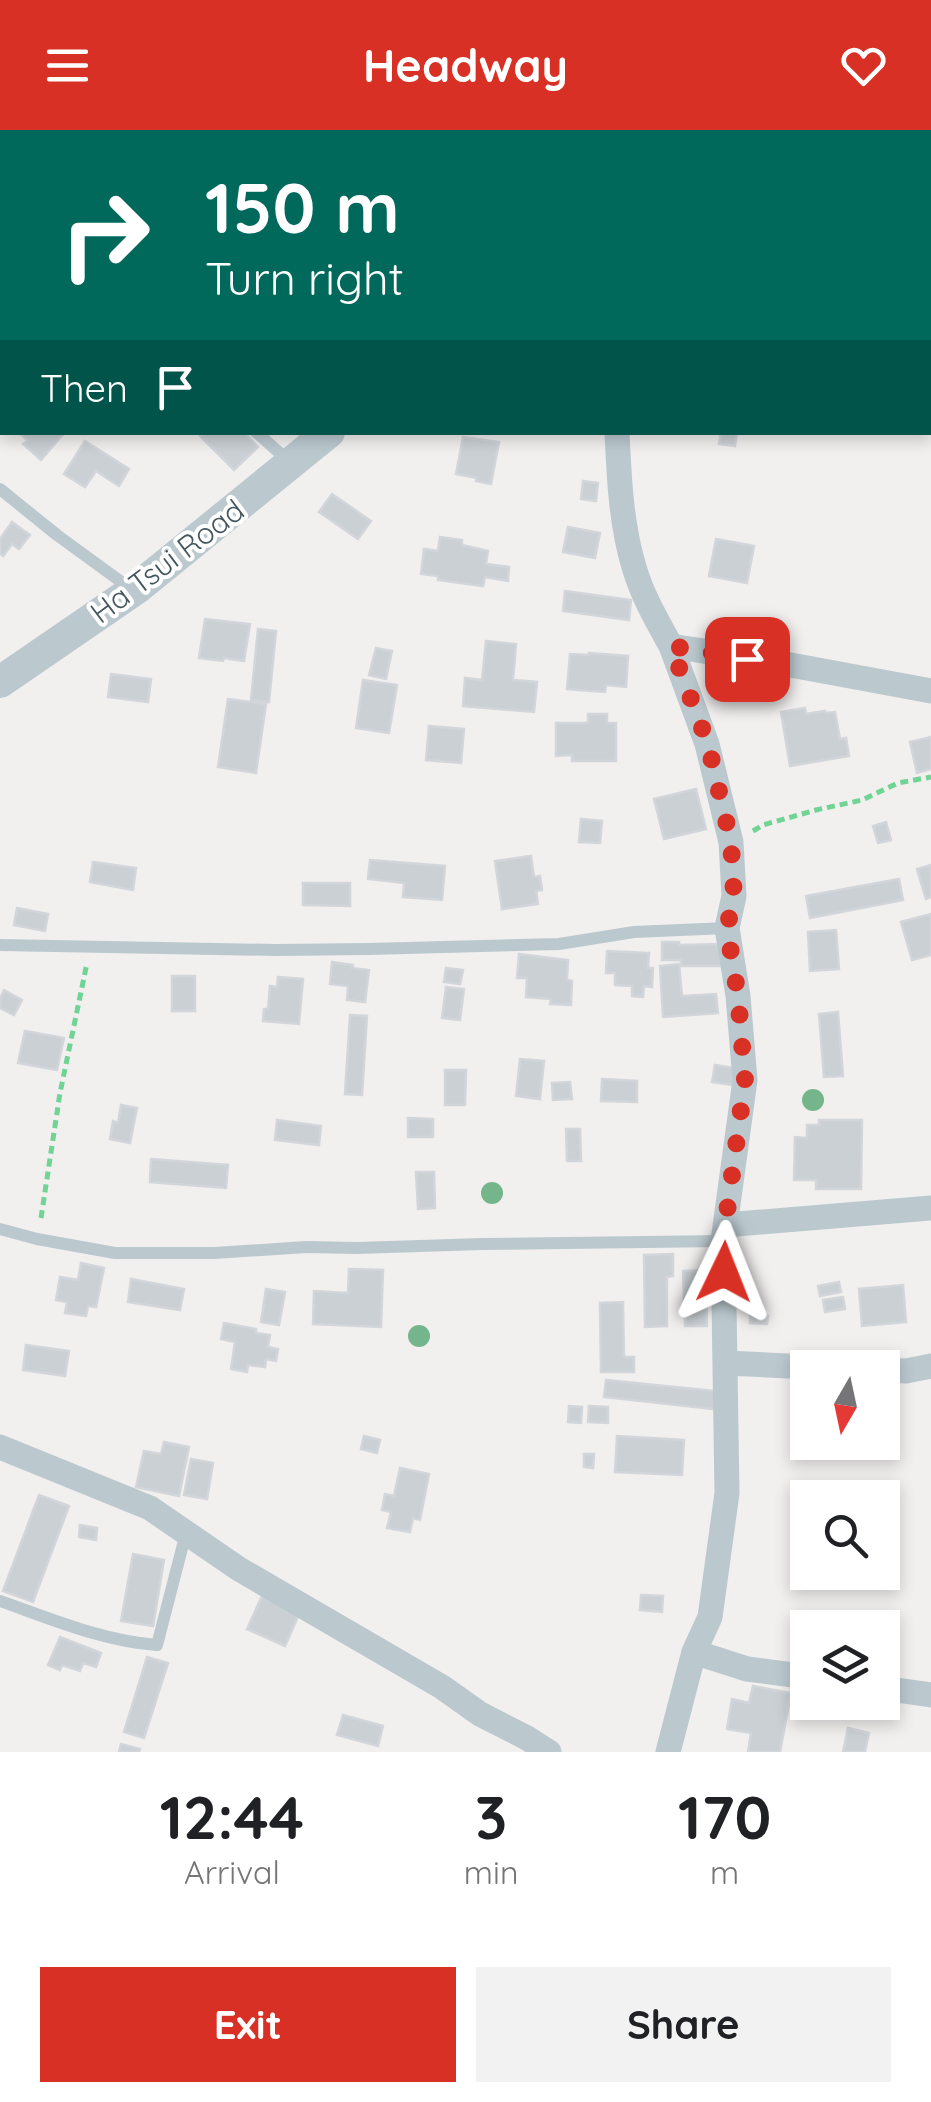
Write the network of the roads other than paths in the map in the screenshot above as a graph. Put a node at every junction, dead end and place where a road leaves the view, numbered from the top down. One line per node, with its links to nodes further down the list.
1 (259, 435): 4 (lane)
2 (326, 435): 4 (street, Ha Tsui Road)
3 (617, 435): 7 (street)
4 (292, 464): 6 (street, Ha Tsui Road)
5 (0, 489): 6 (lane)
6 (133, 591): 8 (street, Ha Tsui Road)
7 (671, 646): 9 (street); 10 (street)
8 (0, 682)
9 (931, 691)
10 (727, 928): 11 (lane); 14 (street)
11 (0, 945)
12 (931, 1208): 14 (street)
13 (0, 1229): 14 (lane)
14 (724, 1233): 15 (street)
15 (726, 1364): 16 (street); 22 (street)
16 (790, 1366)
17 (931, 1366): 18 (street)
18 (900, 1370)
19 (0, 1447): 20 (street)
20 (186, 1532): 21 (lane); 26 (street)
21 (0, 1601)
22 (694, 1652): 23 (street); 27 (street)
23 (790, 1675)
24 (900, 1691): 25 (street)
25 (931, 1696)
26 (549, 1752)
27 (668, 1752)

